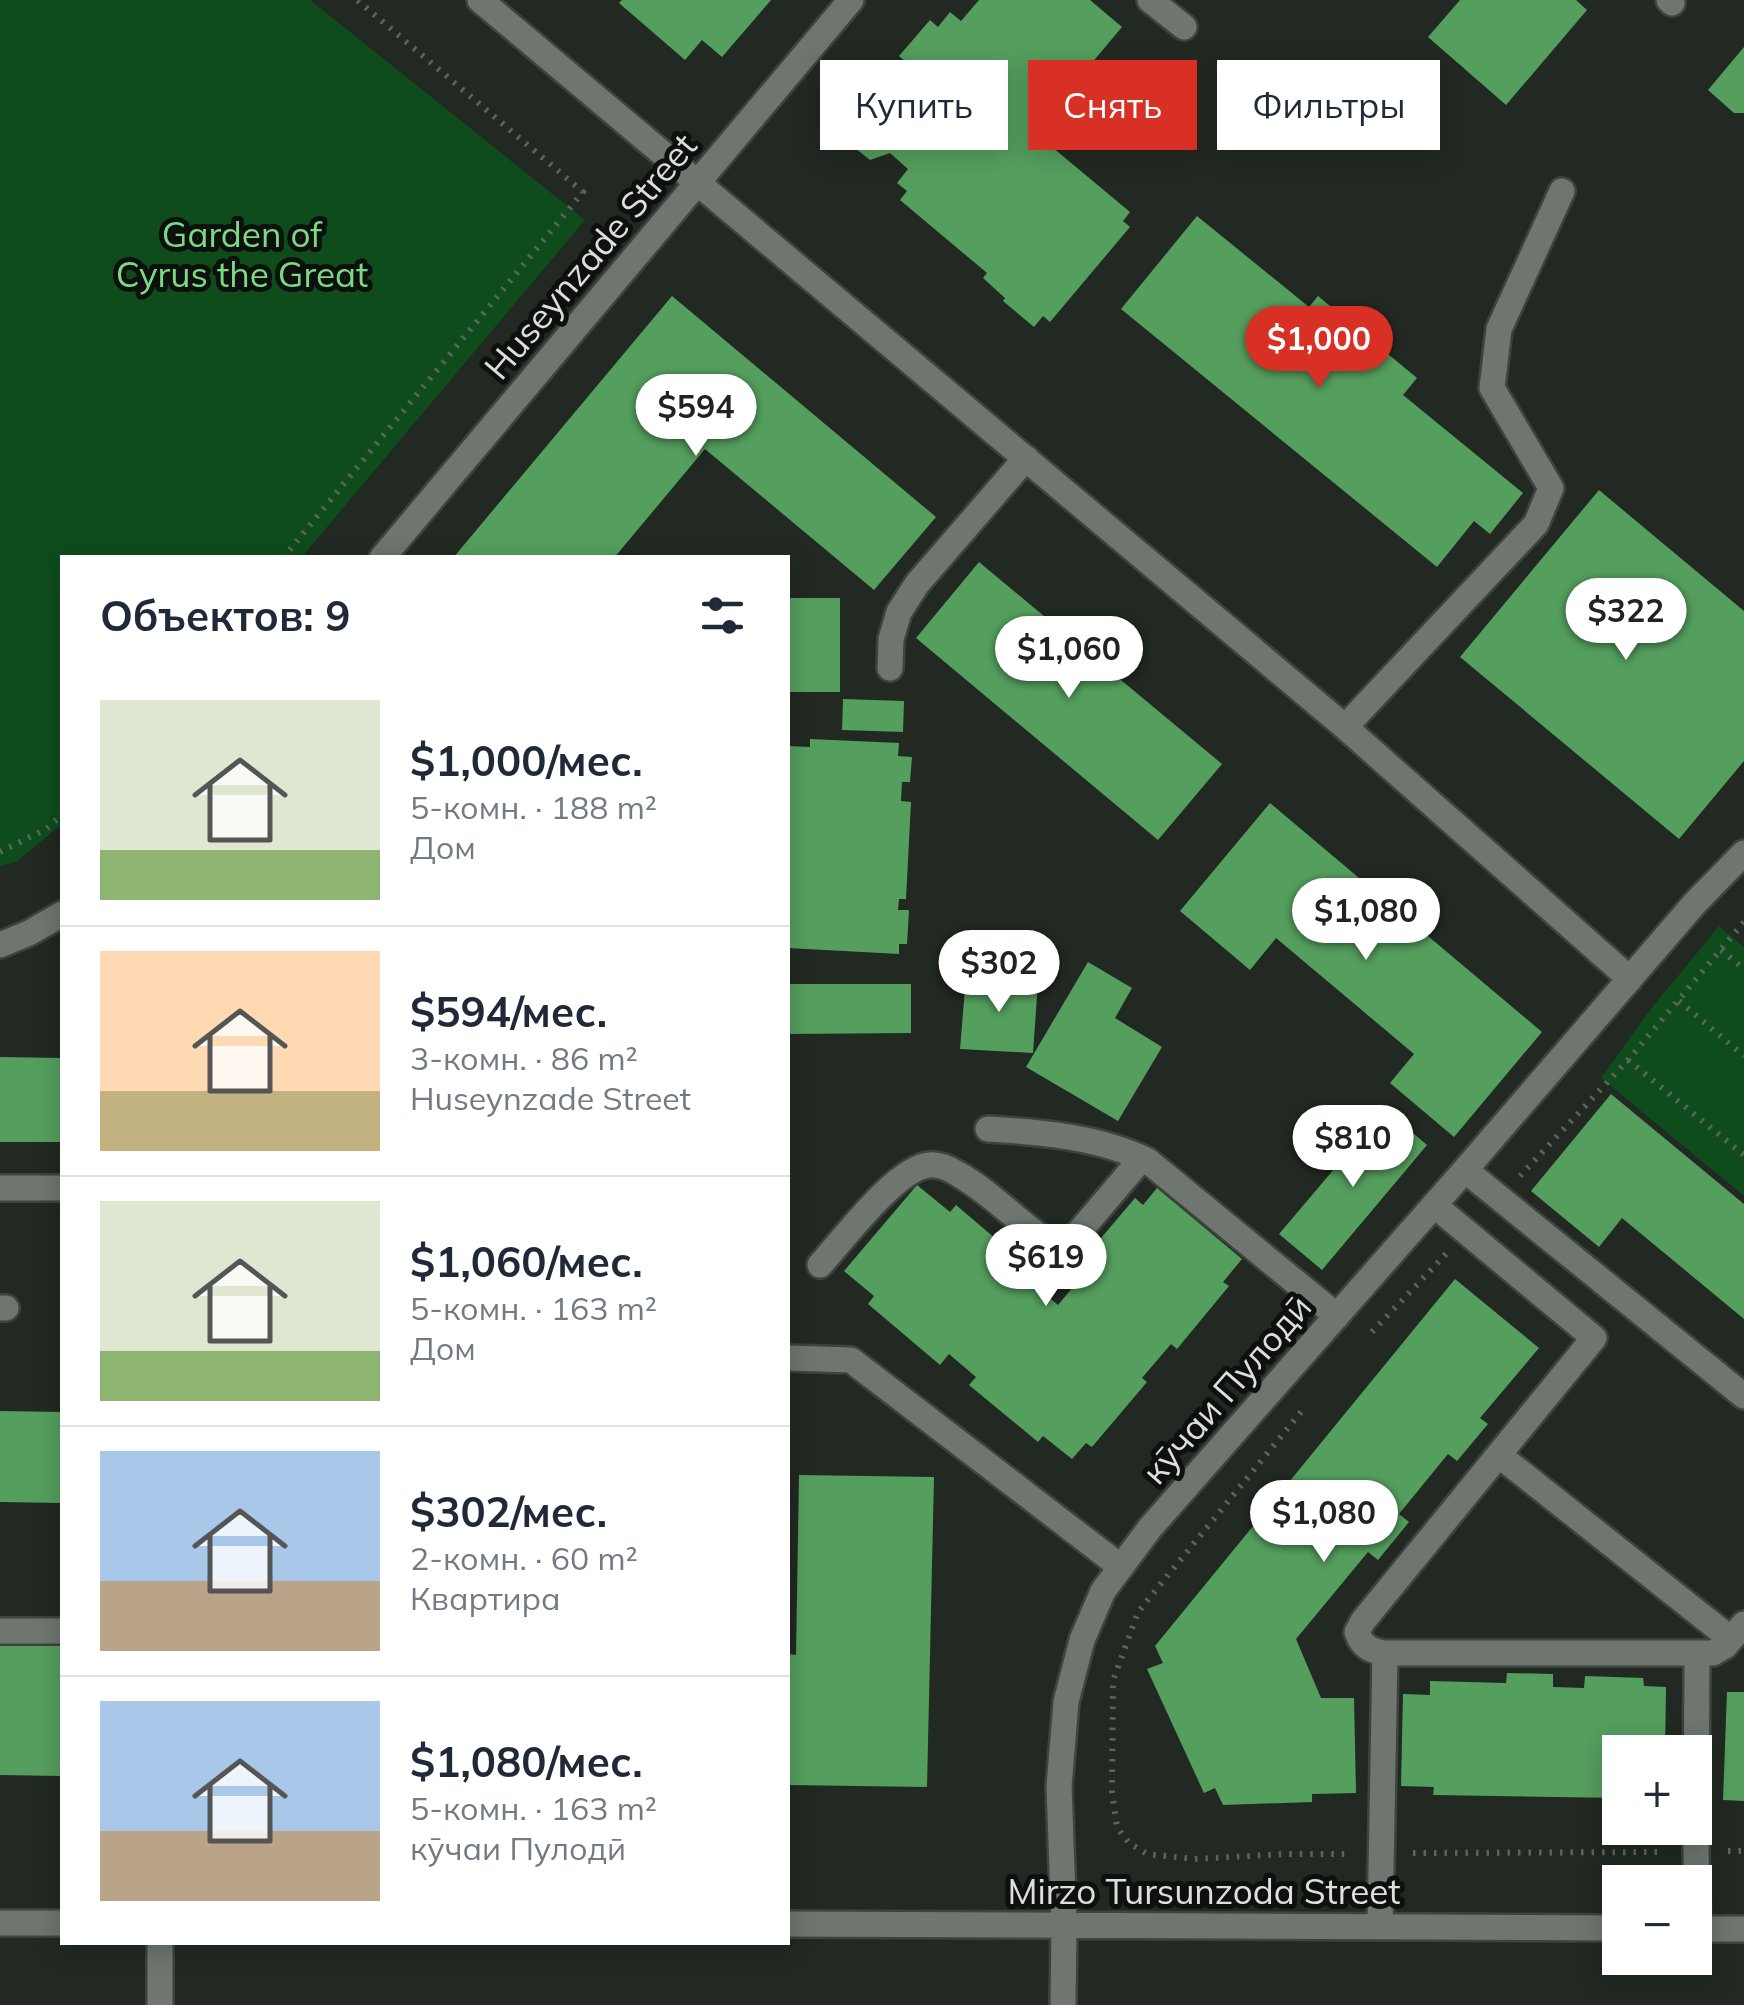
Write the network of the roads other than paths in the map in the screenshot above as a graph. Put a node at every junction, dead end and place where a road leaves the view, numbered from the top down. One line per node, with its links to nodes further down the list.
1 (480, 0): 5 (street)
2 (851, 0): 5 (street, Huseynzade Street)
3 (1150, 0): 4 (street)
4 (1184, 28)
5 (698, 182): 7 (street); 8 (street, Huseynzade Street)
6 (1562, 191): 10 (street)
7 (1026, 458): 9 (street); 10 (street)
8 (385, 555)
9 (890, 668)
10 (1345, 726): 14 (street)
11 (1744, 853): 14 (street, кӯчаи Пулодӣ)
12 (60, 915): 13 (street)
13 (0, 945)
14 (1630, 980): 17 (street, кӯчаи Пулодӣ)
15 (988, 1130): 16 (street)
16 (1142, 1158): 21 (street); 22 (street)
17 (1465, 1170): 20 (street, кӯчаи Пулодӣ); 24 (street)
18 (0, 1188): 19 (street)
19 (60, 1188)
20 (1434, 1205): 22 (street, кӯчаи Пулодӣ); 25 (street)
21 (820, 1265)
22 (1337, 1316): 26 (street, кӯчаи Пулодӣ)
23 (790, 1358): 26 (street)
24 (1744, 1396)
25 (1500, 1456): 29 (street); 30 (street)
26 (1122, 1568): 36 (street, кӯчаи Пулодӣ)
27 (0, 1631): 28 (street)
28 (60, 1631)
29 (1737, 1631): 31 (street)
30 (1385, 1653): 31 (street); 37 (street)
31 (1698, 1653): 32 (street)
32 (1696, 1865)
33 (60, 1923): 34 (street)
34 (0, 1924)
35 (790, 1924): 36 (street, Mirzo Tursunzoda Street)
36 (1064, 1926): 37 (street, Mirzo Tursunzoda Street); 43 (street, кӯчаи Пулодӣ)
37 (1380, 1926): 38 (street, Mirzo Tursunzoda Street)
38 (1602, 1928)
39 (1712, 1929): 40 (street)
40 (1744, 1929)
41 (160, 1945): 42 (street)
42 (160, 2005)
43 (1063, 2005)

